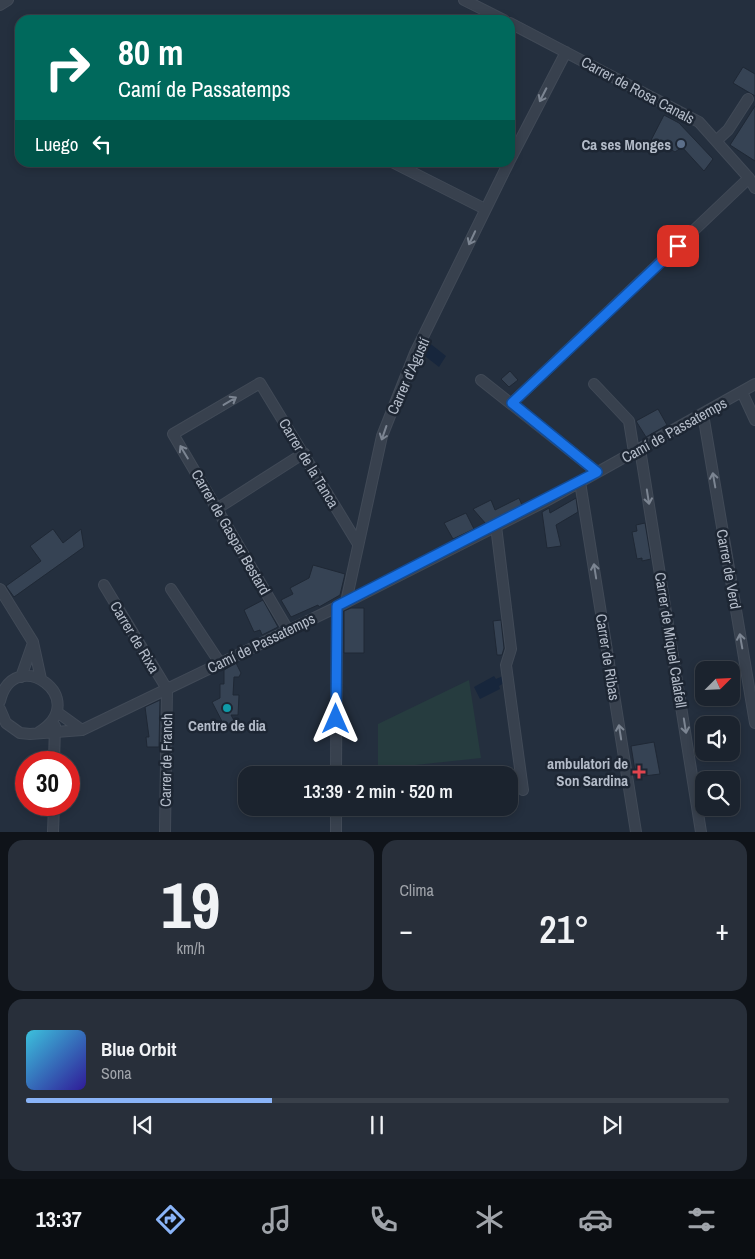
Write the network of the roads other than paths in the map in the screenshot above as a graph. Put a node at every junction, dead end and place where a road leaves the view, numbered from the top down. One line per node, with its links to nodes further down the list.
1 (8, 0): 3 (street)
2 (464, 0): 4 (street)
3 (0, 5)
4 (494, 15)
5 (515, 26): 6 (street, Carrer de Rosa Canals)
6 (566, 52): 8 (street, Carrer de Rosa Canals); 9 (street, Carrer d'Agustí, one-way to 9)
7 (748, 99): 8 (street)
8 (716, 141): 12 (street, Carrer de Rosa Canals)
9 (515, 150)
10 (402, 167): 13 (street)
11 (506, 167): 13 (street, Carrer d'Agustí)
12 (753, 183): 19 (street)
13 (485, 209): 28 (street, Carrer d'Agustí, one-way to 28)
14 (481, 380): 19 (street)
15 (260, 383): 23 (street, Carrer de la Tanca); 26 (street, Carrer de Gaspar Bestard, one-way to 15)
16 (594, 384): 22 (street, Carrer de Miquel Calafell)
17 (755, 384): 18 (street, Camí de Passatemps)
18 (742, 392): 20 (street, Camí de Passatemps); 21 (street)
19 (512, 403): 24 (street)
20 (703, 414): 22 (street, Camí de Passatemps); 42 (street, Carrer de Verd, one-way to 20)
21 (755, 420)
22 (637, 450): 24 (street, Camí de Passatemps); 57 (street, Carrer de Miquel Calafell, one-way to 57)
23 (304, 453): 26 (street); 28 (street, Carrer de la Tanca)
24 (597, 472): 25 (street, Camí de Passatemps)
25 (580, 482): 27 (street, Camí de Passatemps); 56 (street, Carrer de Ribas, one-way to 25)
26 (218, 508): 33 (street, Carrer de Gaspar Bestard)
27 (496, 526): 32 (street, Camí de Passatemps); 50 (street)
28 (358, 544): 32 (street, Carrer d'Agustí)
29 (104, 584): 38 (street, Carrer de Rixa)
30 (0, 589): 34 (street)
31 (171, 589): 35 (street)
32 (341, 604): 33 (street, Camí de Passatemps); 49 (street, Carrer d'Agustí)
33 (288, 630): 35 (street, Camí de Passatemps)
34 (33, 642): 36 (street); 37 (street)
35 (220, 663): 38 (street, Camí de Passatemps)
36 (21, 677): 37 (street); 39 (street)
37 (41, 679): 41 (street)
38 (167, 689): 45 (street, Camí de Passatemps); 54 (street, Carrer de Franch)
39 (0, 701)
40 (0, 709): 43 (street)
41 (56, 715): 45 (street); 46 (street); 47 (street)
42 (755, 723)
43 (11, 728): 44 (street); 46 (street)
44 (0, 729)
45 (82, 730): 47 (street)
46 (39, 732): 47 (street)
47 (55, 732): 48 (street)
48 (54, 751)
49 (336, 766)
50 (523, 790)
51 (54, 816): 53 (street)
52 (336, 816): 55 (street)
53 (53, 832)
54 (165, 832)
55 (336, 832)
56 (636, 832)
57 (702, 832)

